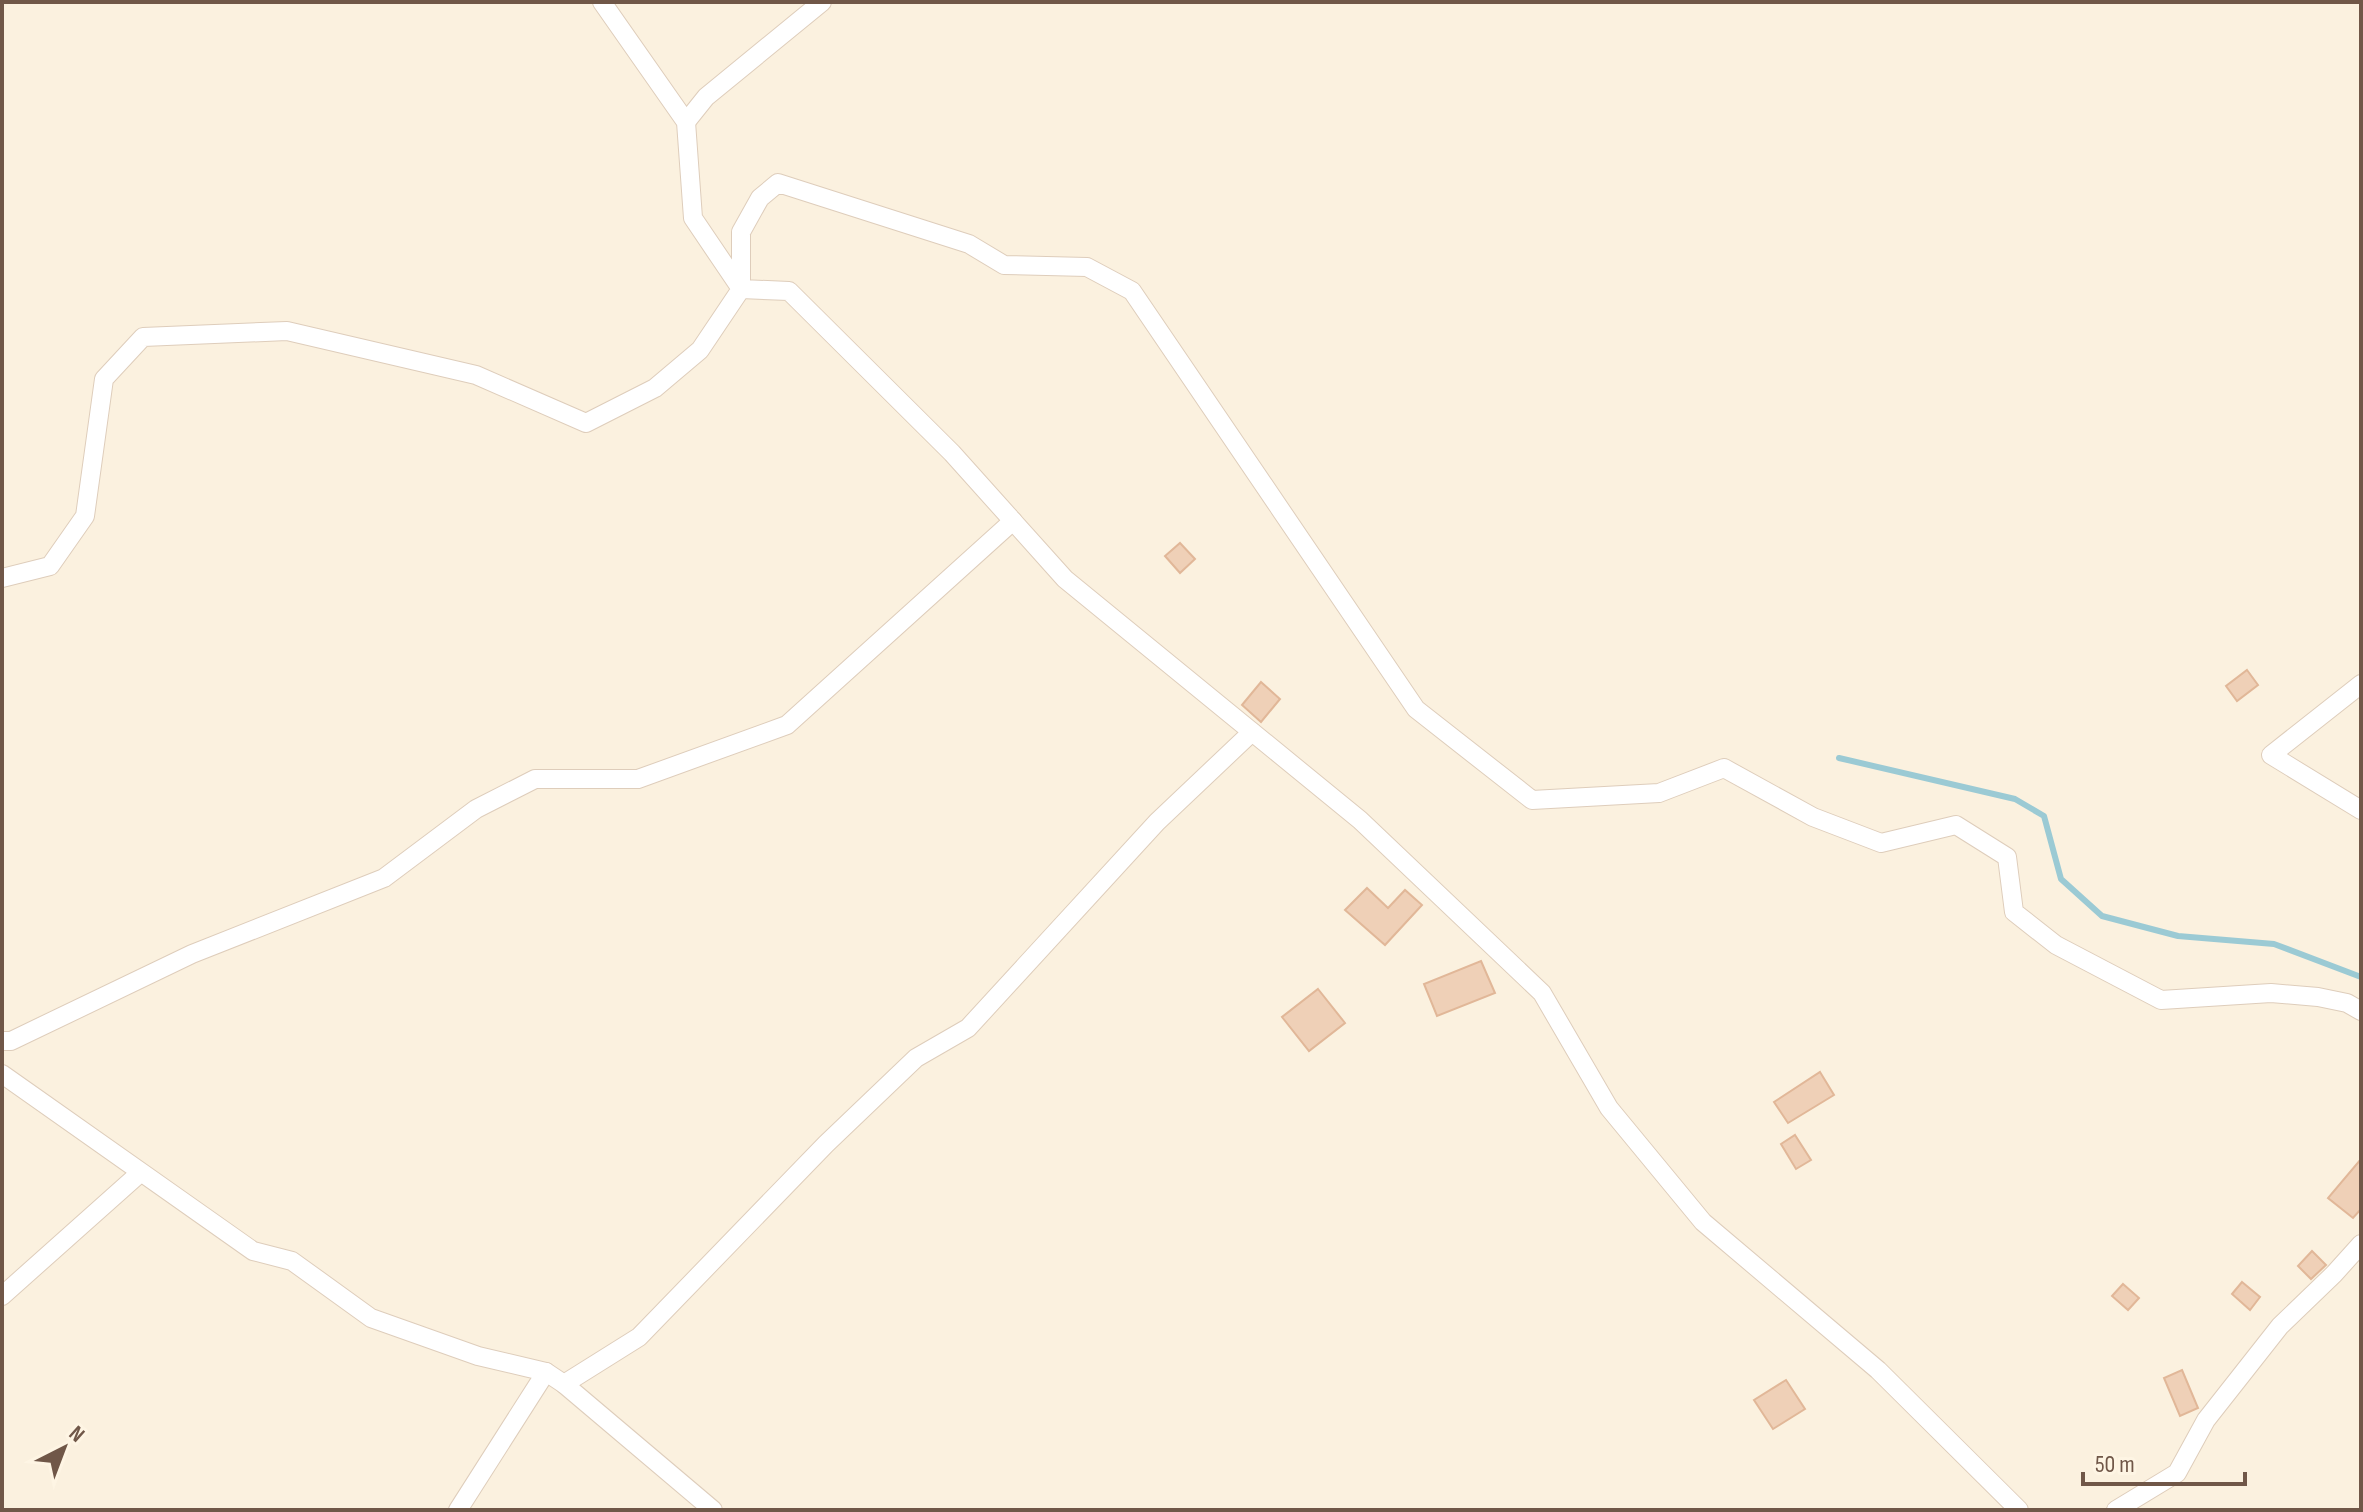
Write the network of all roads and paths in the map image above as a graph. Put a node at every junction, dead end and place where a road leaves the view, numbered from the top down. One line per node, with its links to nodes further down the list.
1 (602, 2): 3 (street)
2 (822, 2): 3 (street)
3 (686, 122): 4 (street)
4 (741, 289): 5 (street); 6 (street); 10 (street)
5 (1013, 521): 8 (street); 11 (street)
6 (2, 578)
7 (2361, 684): 9 (street)
8 (1252, 732): 17 (street); 20 (street)
9 (2361, 810)
10 (2361, 1011)
11 (2, 1041)
12 (2, 1074): 13 (street)
13 (140, 1173): 15 (street); 16 (street)
14 (2361, 1244): 21 (street)
15 (2, 1296)
16 (546, 1372): 17 (street); 18 (street)
17 (564, 1384): 19 (street)
18 (458, 1510)
19 (713, 1510)
20 (2019, 1510)
21 (2116, 1510)

